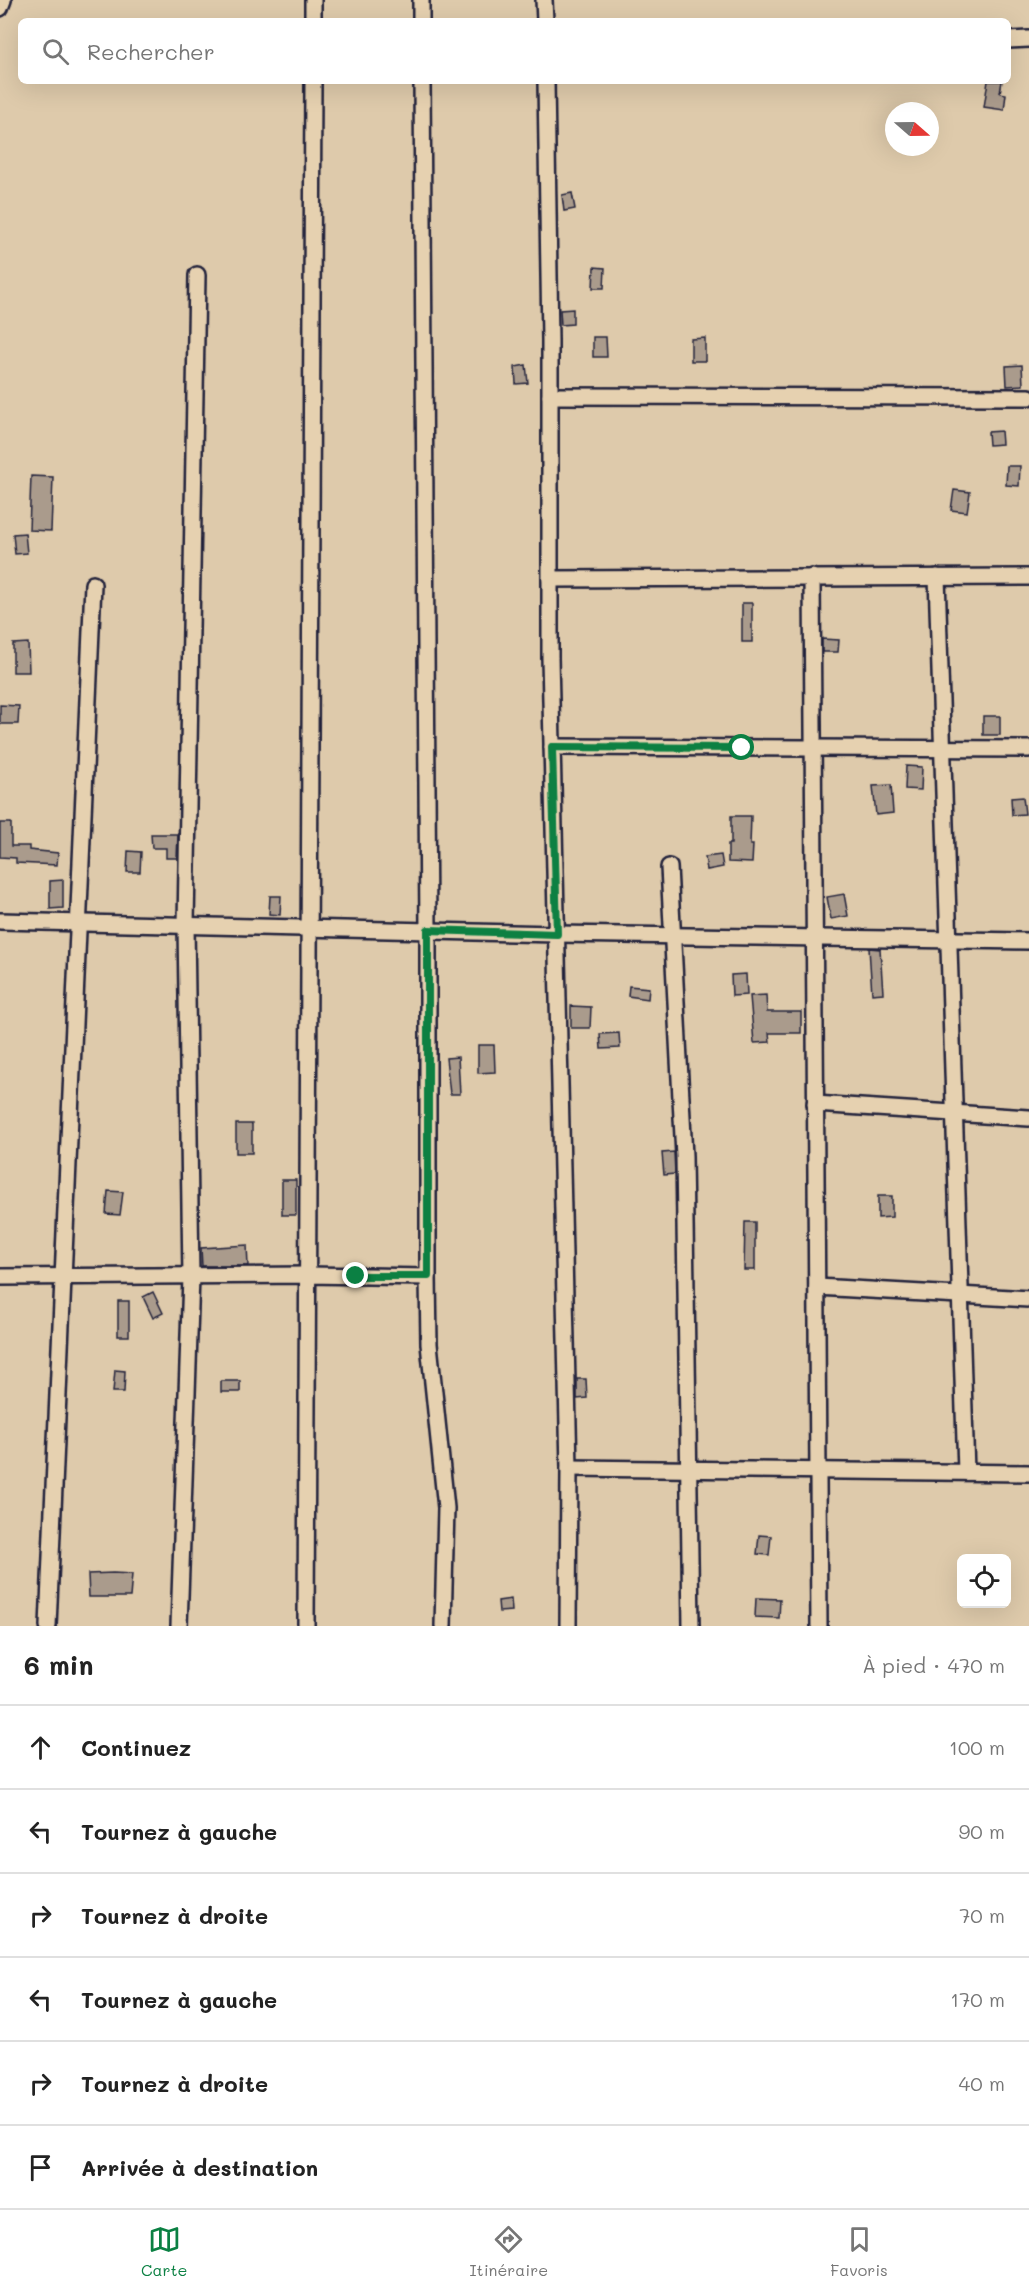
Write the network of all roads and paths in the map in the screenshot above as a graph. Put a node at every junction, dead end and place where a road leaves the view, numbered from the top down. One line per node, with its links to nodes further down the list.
1 (3, 0): 5 (street)
2 (313, 0): 6 (street)
3 (421, 0): 7 (street)
4 (544, 0): 8 (street)
5 (0, 8)
6 (313, 18)
7 (421, 18)
8 (545, 18)
9 (1029, 39): 10 (street)
10 (1011, 40)
11 (313, 84): 30 (street)
12 (422, 84): 31 (street)
13 (546, 84): 15 (street)
14 (197, 275): 29 (street)
15 (550, 396): 16 (street); 20 (street)
16 (1029, 397)
17 (812, 577): 18 (street); 20 (street); 23 (street)
18 (937, 577): 19 (street); 24 (street)
19 (1029, 577)
20 (550, 579): 22 (street)
21 (93, 584): 28 (street)
22 (552, 747): 23 (street); 32 (street)
23 (813, 748): 24 (street); 34 (street)
24 (942, 749): 25 (street); 35 (street)
25 (1029, 749)
26 (669, 867): 33 (street)
27 (0, 921): 28 (street)
28 (79, 923): 29 (street); 43 (street)
29 (186, 925): 30 (street); 44 (street)
30 (309, 927): 31 (street); 40 (street)
31 (428, 930): 32 (street); 41 (street)
32 (557, 934): 33 (street); 48 (street)
33 (673, 934): 34 (street); 49 (street)
34 (814, 937): 35 (street); 37 (street)
35 (947, 940): 36 (street); 38 (street)
36 (1029, 941)
37 (815, 1104): 38 (street); 45 (street)
38 (953, 1113): 39 (street); 46 (street)
39 (1029, 1118)
40 (308, 1275): 41 (street); 44 (street); 55 (street)
41 (428, 1276): 56 (street)
42 (0, 1277): 43 (street)
43 (63, 1277): 44 (street); 53 (street)
44 (191, 1277): 54 (street)
45 (816, 1287): 46 (street); 50 (street)
46 (959, 1295): 47 (street); 51 (street)
47 (1029, 1299)
48 (570, 1468): 49 (street); 57 (street)
49 (689, 1468): 50 (street); 58 (street)
50 (818, 1470): 51 (street); 59 (street)
51 (966, 1472): 52 (street)
52 (1029, 1473)
53 (48, 1626)
54 (179, 1626)
55 (306, 1626)
56 (443, 1626)
57 (568, 1626)
58 (691, 1626)
59 (819, 1626)

